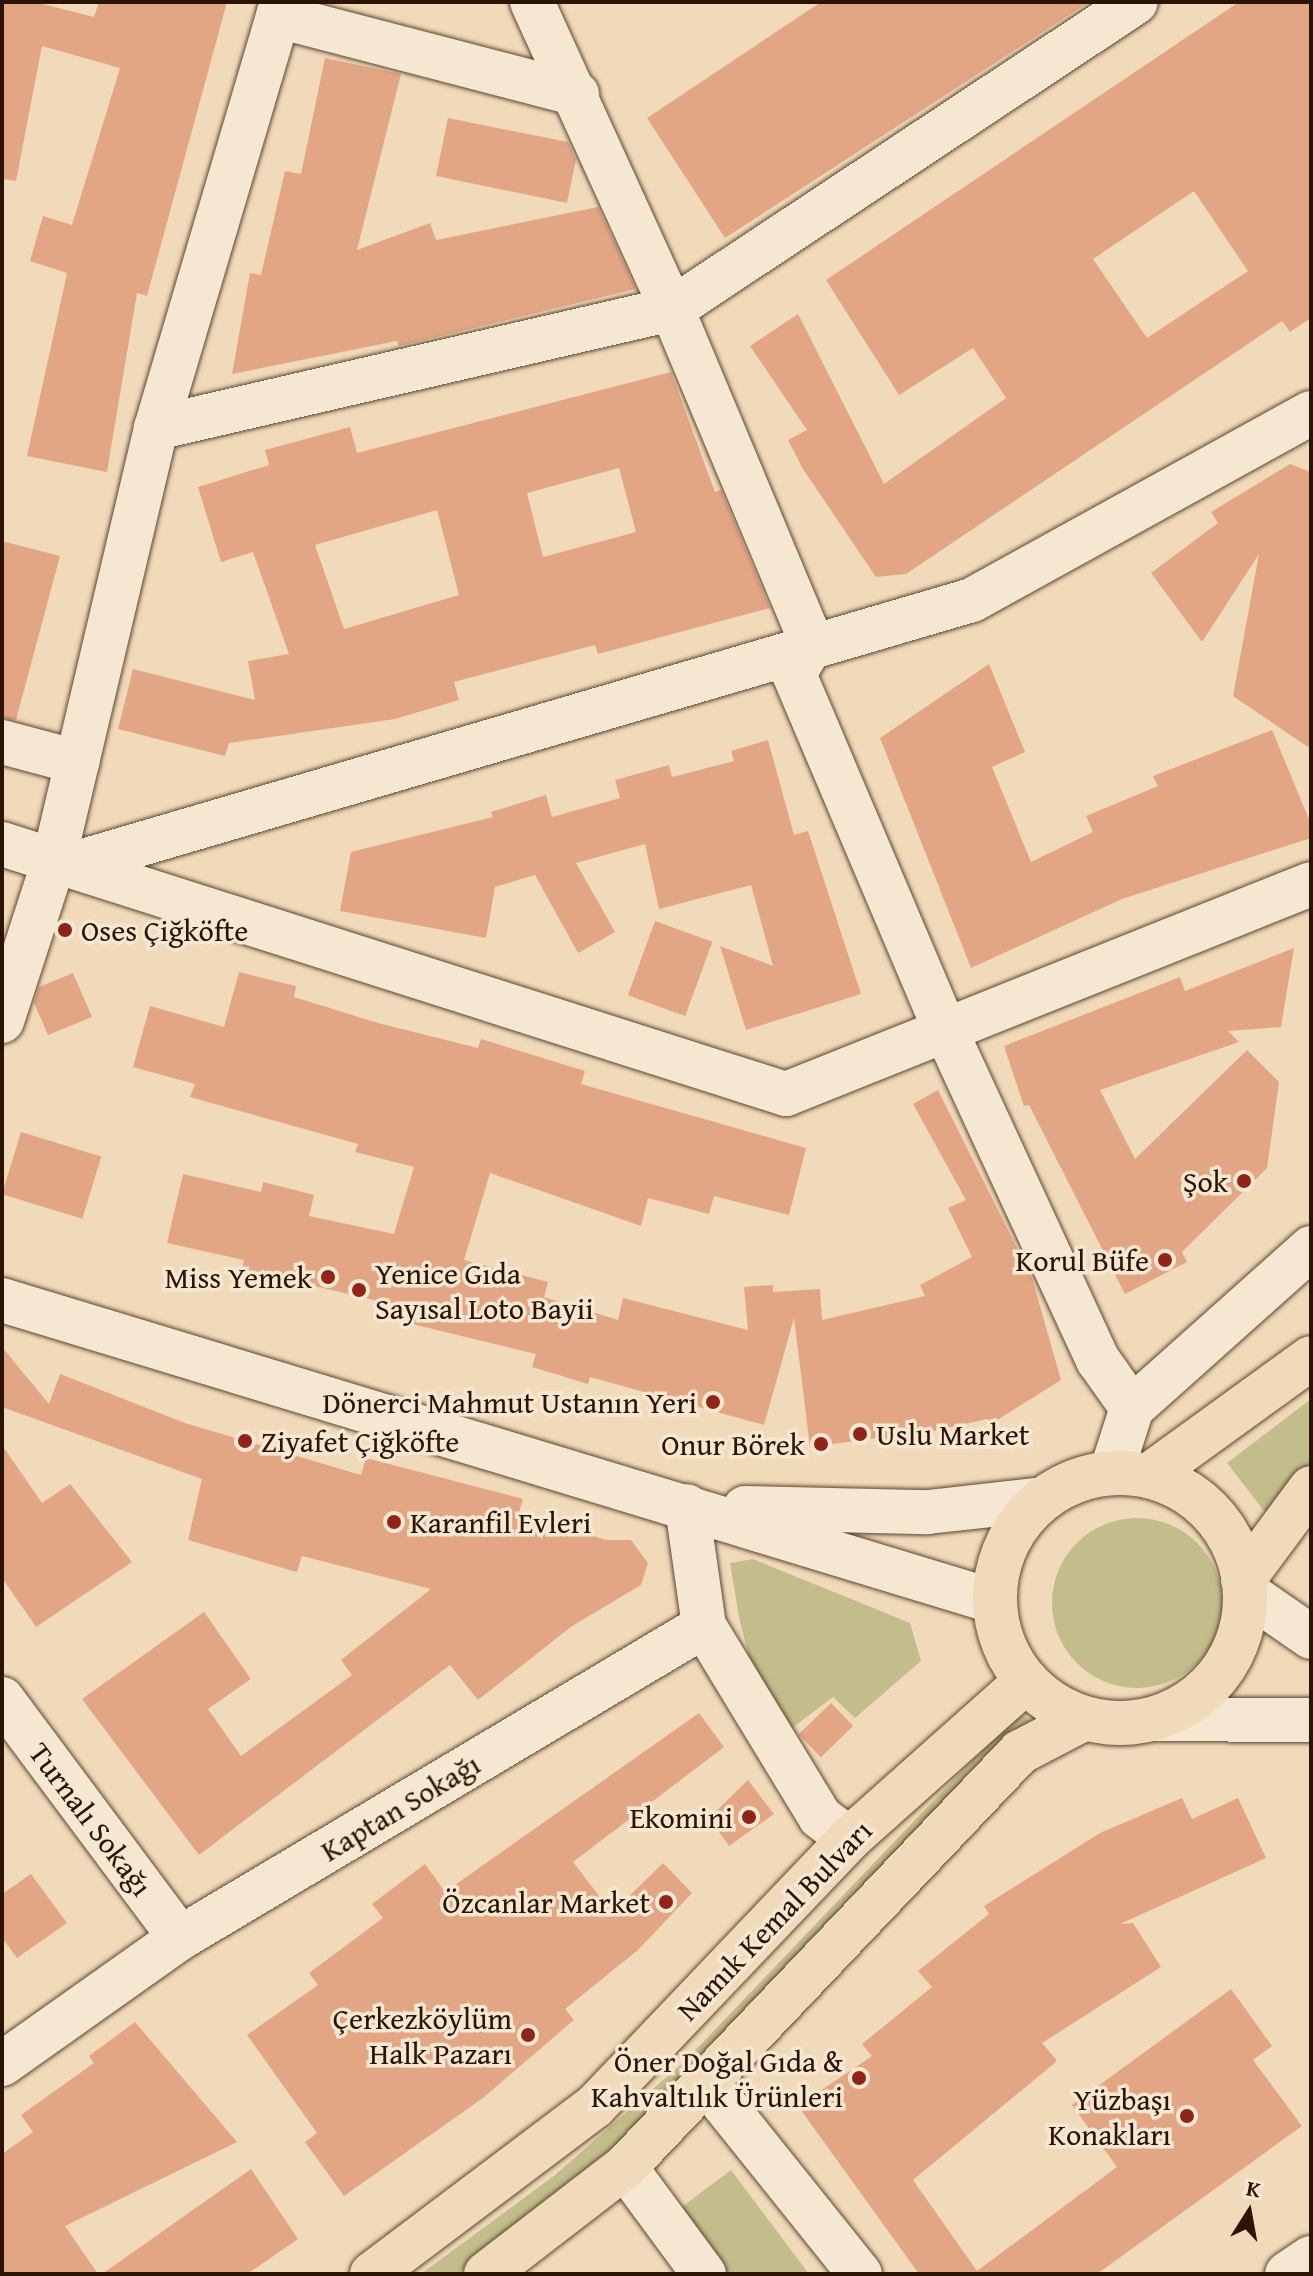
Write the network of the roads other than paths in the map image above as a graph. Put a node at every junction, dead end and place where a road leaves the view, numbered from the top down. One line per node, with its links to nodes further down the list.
1 (532, 2): 4 (street)
2 (1136, 2): 5 (street)
3 (280, 9): 4 (street); 7 (street)
4 (577, 94): 5 (street)
5 (672, 309): 7 (street); 8 (street)
6 (1311, 413): 8 (street)
7 (156, 428): 10 (street)
8 (812, 644): 12 (street); 15 (street)
9 (2, 742): 10 (street)
10 (77, 762): 12 (street)
11 (2, 844): 12 (street)
12 (59, 865): 14 (street); 15 (street)
13 (1311, 884): 15 (street)
14 (2, 1021)
15 (944, 1027): 19 (street)
16 (1311, 1248): 19 (street)
17 (2, 1300): 23 (street)
18 (1311, 1358): 20 (main road)
19 (1132, 1408): 20 (street)
20 (1130, 1474): 22 (main road); 24 (main road)
21 (1311, 1488): 24 (main road)
22 (1043, 1499): 23 (street); 25 (main road)
23 (687, 1506): 25 (street); 26 (street)
24 (1245, 1586): 27 (street); 31 (main road)
25 (993, 1601): 28 (main road)
26 (704, 1626): 33 (street); 34 (street, Kaptan Sokağı)
27 (1311, 1637)
28 (1025, 1682): 30 (main road); 33 (main road, Namık Kemal Bulvarı)
29 (2, 1699): 34 (street, Turnalı Sokağı)
30 (1083, 1719): 31 (main road); 36 (main road, Namık Kemal Bulvarı)
31 (1156, 1719): 32 (street)
32 (1311, 1720)
33 (849, 1839): 39 (main road, Namık Kemal Bulvarı)
34 (180, 1938): 35 (street, Kaptan Sokağı)
35 (2, 2064)
36 (706, 2082): 37 (main road, Namık Kemal Bulvarı); 42 (street)
37 (625, 2167): 40 (main road, Namık Kemal Bulvarı); 41 (street)
38 (1311, 2258): 43 (street)
39 (372, 2274)
40 (486, 2274)
41 (704, 2274)
42 (860, 2274)
43 (1287, 2274)

